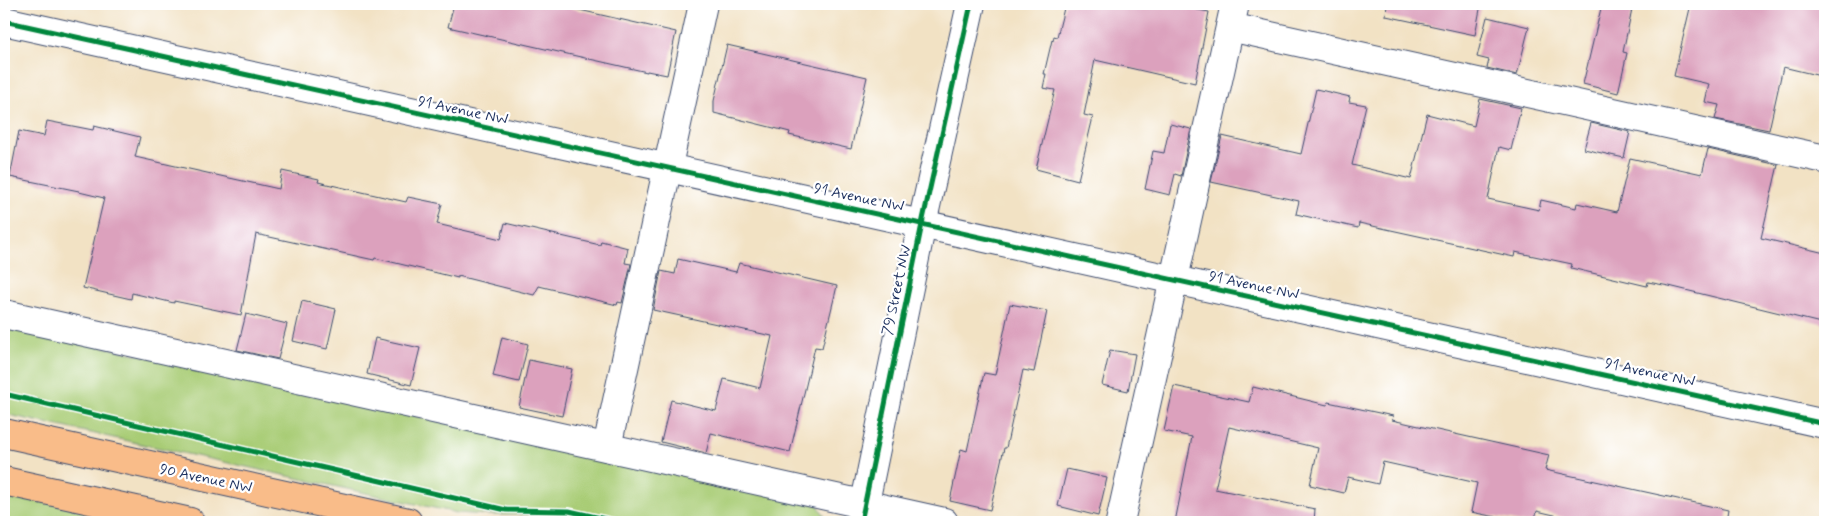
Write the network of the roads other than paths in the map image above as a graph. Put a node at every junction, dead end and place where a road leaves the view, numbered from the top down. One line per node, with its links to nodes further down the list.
1 (704, 4): 6 (street)
2 (971, 4): 7 (street, 79 Street NW)
3 (1232, 15): 5 (street); 8 (street)
4 (4, 21): 6 (street, 91 Avenue NW)
5 (1825, 159)
6 (667, 168): 7 (street, 91 Avenue NW); 12 (street)
7 (922, 224): 8 (street, 91 Avenue NW); 14 (street, 79 Street NW)
8 (1173, 280): 10 (street, 91 Avenue NW); 18 (street)
9 (4, 314): 12 (street)
10 (1825, 424)
11 (4, 433): 16 (main road, 90 Avenue NW)
12 (607, 447): 14 (street)
13 (4, 481): 15 (main road)
14 (863, 514): 17 (street)
15 (190, 522)
16 (408, 522)
17 (944, 522)
18 (1120, 522)

